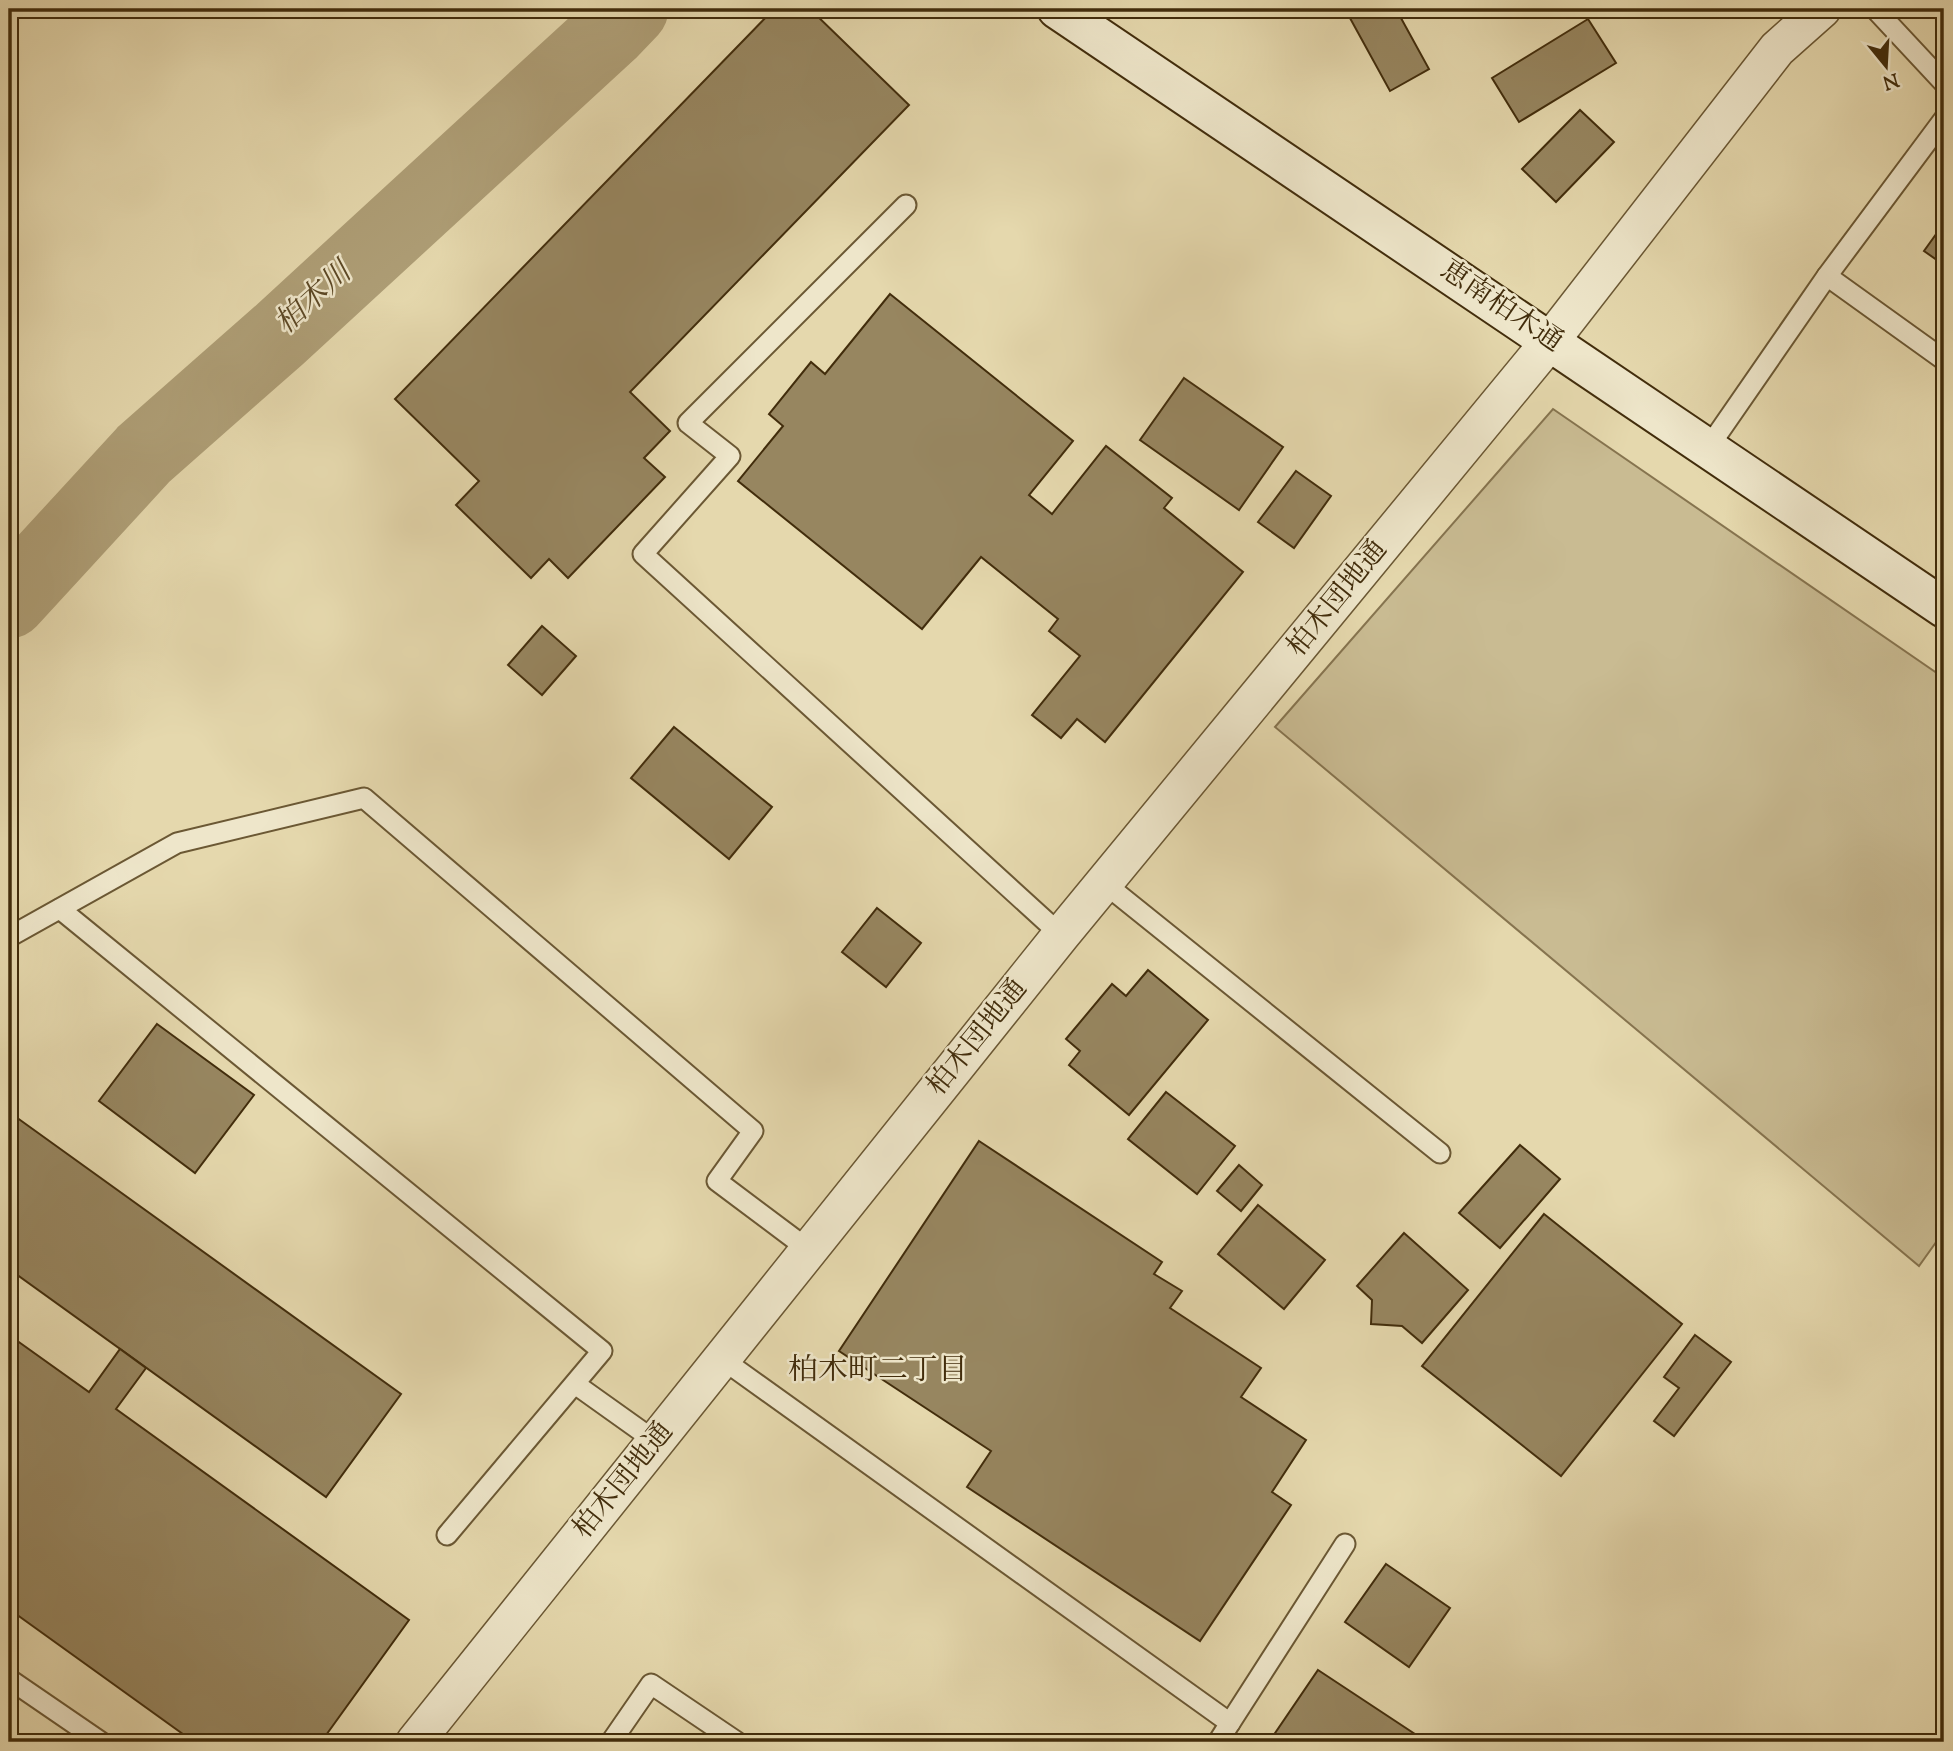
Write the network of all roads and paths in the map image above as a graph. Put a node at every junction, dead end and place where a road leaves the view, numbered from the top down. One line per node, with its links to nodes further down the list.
1 (1057, 9): 8 (street, 恵南柏木通)
2 (1822, 9): 8 (street, 柏木団地通)
3 (1875, 9): 4 (lane)
4 (1944, 83)
5 (1944, 118): 7 (lane)
6 (906, 205): 14 (lane)
7 (1827, 276): 9 (lane); 10 (lane)
8 (1551, 340): 10 (street, 恵南柏木通); 12 (street, 柏木団地通)
9 (1944, 360)
10 (1708, 448): 11 (street, 恵南柏木通)
11 (1944, 608)
12 (1104, 883): 14 (street, 柏木団地通); 16 (lane)
13 (60, 909): 15 (lane); 17 (lane); 19 (lane)
14 (1061, 935): 17 (street, 柏木団地通)
15 (9, 937)
16 (1440, 1153)
17 (809, 1250): 18 (street, 柏木団地通)
18 (722, 1359): 20 (street, 柏木団地通); 24 (lane)
19 (575, 1384): 20 (lane); 21 (lane)
20 (655, 1441): 26 (street, 柏木団地通)
21 (447, 1535)
22 (1345, 1544): 24 (lane)
23 (9, 1679): 25 (lane)
24 (1230, 1723): 29 (lane)
25 (101, 1742)
26 (415, 1742)
27 (611, 1742): 28 (lane)
28 (737, 1742)
29 (1218, 1742)

